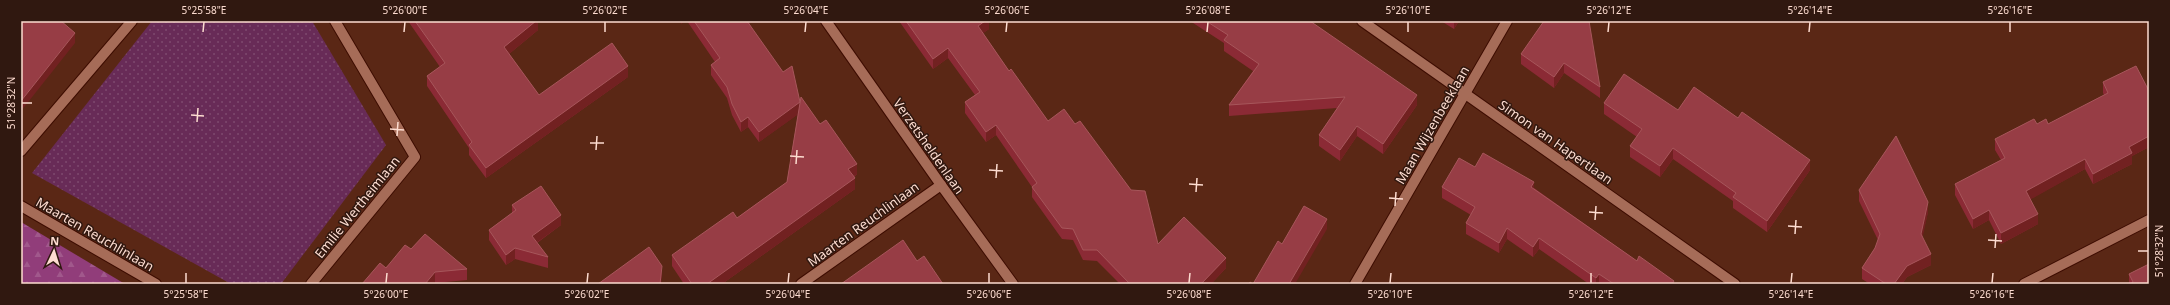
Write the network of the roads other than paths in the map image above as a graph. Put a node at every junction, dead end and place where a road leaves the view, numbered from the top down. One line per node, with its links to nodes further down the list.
1 (132, 21): 7 (street)
2 (335, 21): 12 (street, Emilie Wertheimlaan)
3 (826, 21): 8 (street, Verzetsheldenlaan)
4 (1362, 21): 6 (street, Simon van Hapertlaan)
5 (1507, 21): 6 (street, Maan Wijzenbeeklaan)
6 (1465, 94): 15 (street, Maan Wijzenbeeklaan); 16 (street, Simon van Hapertlaan)
7 (21, 151)
8 (940, 185): 13 (street, Maarten Reuchlinlaan); 14 (street, Verzetsheldenlaan)
9 (21, 206): 11 (street, Maarten Reuchlinlaan)
10 (2149, 220): 17 (street)
11 (156, 284)
12 (311, 284)
13 (802, 284)
14 (1013, 284)
15 (1356, 284)
16 (1735, 284)
17 (2024, 284)

